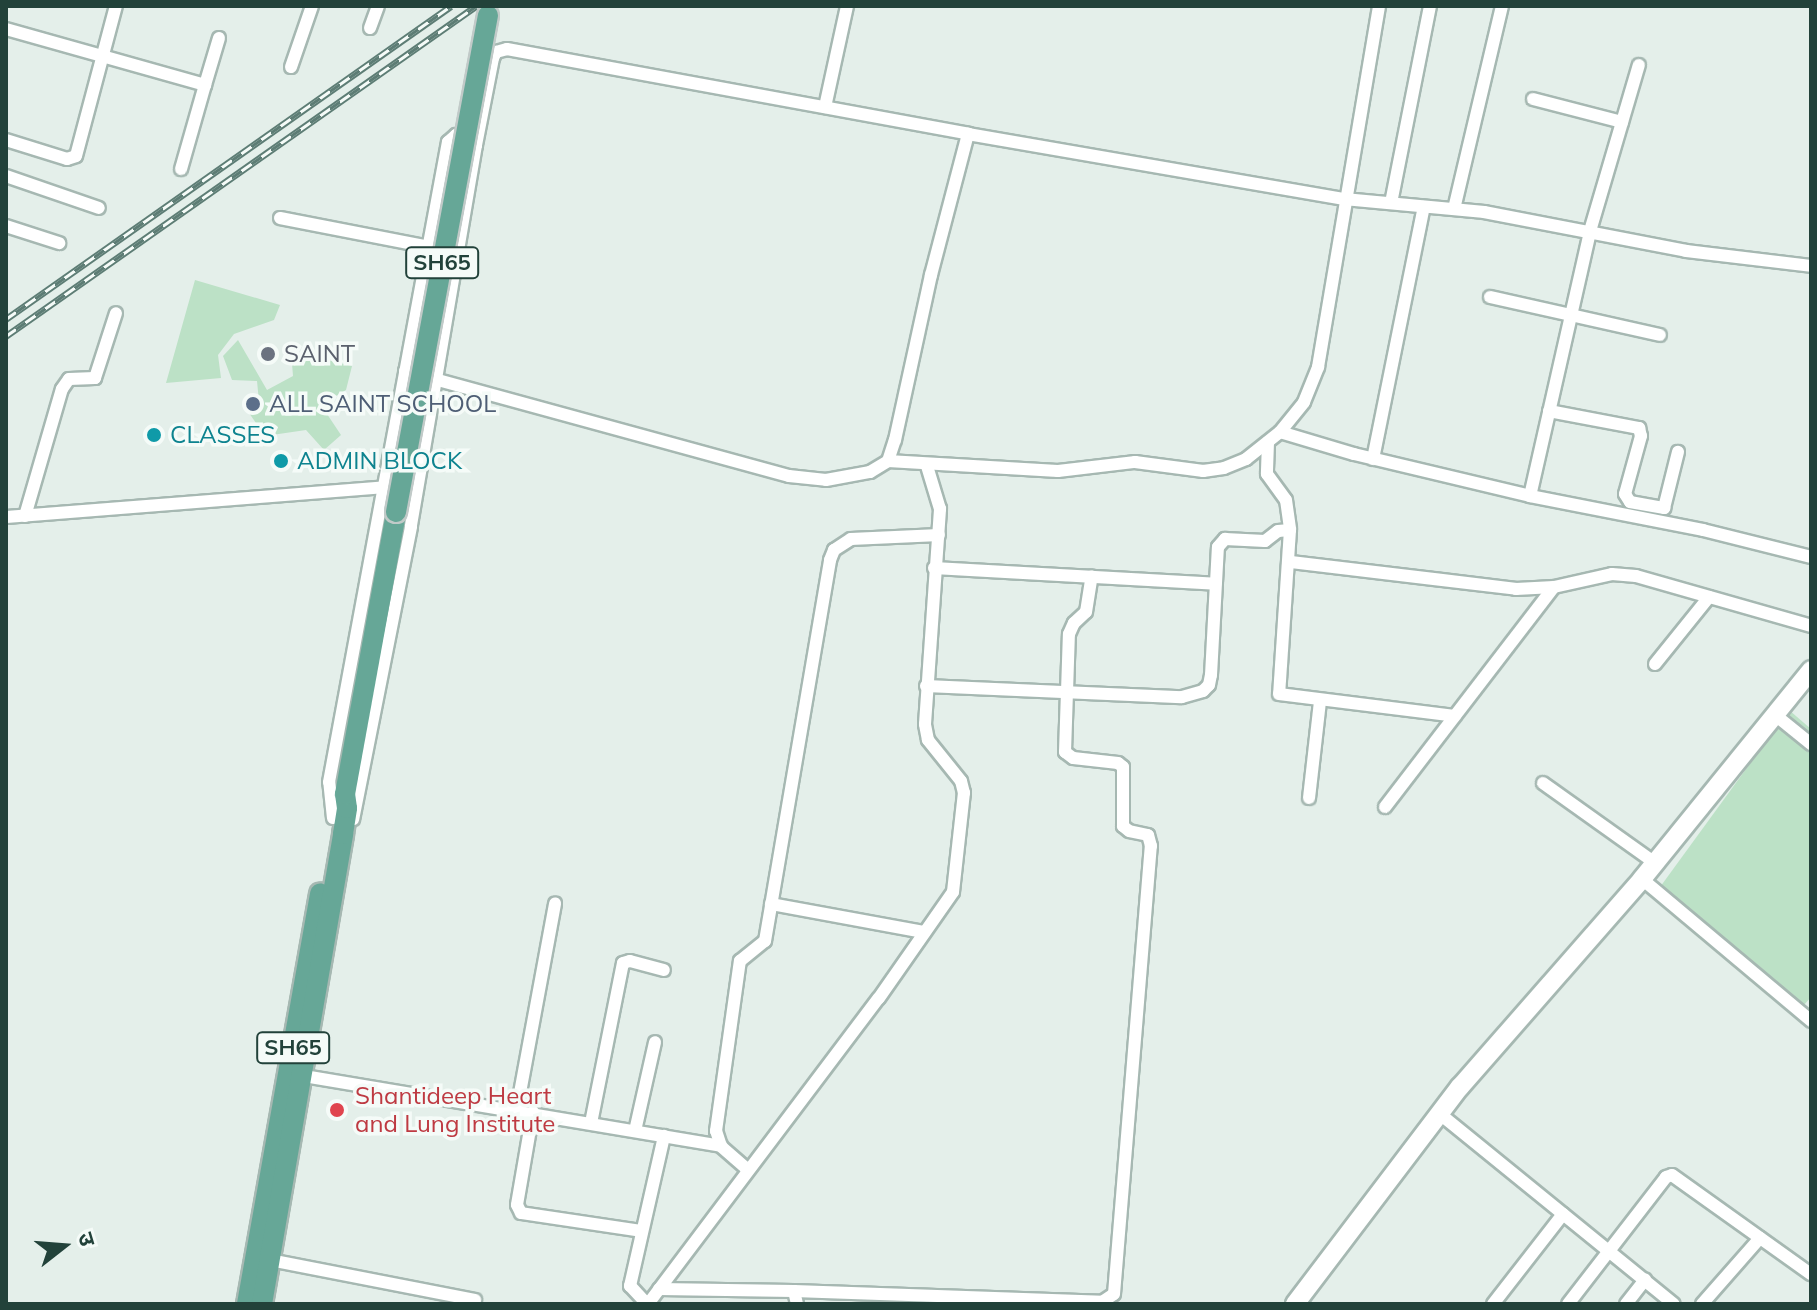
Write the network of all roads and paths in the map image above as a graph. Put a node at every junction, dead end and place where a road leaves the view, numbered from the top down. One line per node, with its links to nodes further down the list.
1 (116, 6): 12 (street)
2 (312, 6): 14 (street)
3 (378, 6): 9 (street)
4 (490, 6): 73 (main road, SH65, bridge)
5 (847, 6): 17 (street)
6 (1379, 6): 24 (street)
7 (1430, 6): 25 (street)
8 (1502, 6): 28 (street)
9 (370, 28)
10 (6, 29): 12 (street)
11 (219, 38): 15 (street)
12 (101, 58): 15 (street); 20 (street)
13 (1639, 65): 18 (street)
14 (291, 67)
15 (205, 85): 22 (street)
16 (1533, 99): 18 (street)
17 (825, 107): 19 (street); 21 (street)
18 (1622, 122): 31 (street)
19 (968, 134): 24 (street); 46 (street)
20 (6, 140)
21 (476, 145): 33 (street); 40 (street)
22 (181, 169)
23 (6, 176): 27 (street)
24 (1344, 199): 25 (street); 42 (street)
25 (1391, 203): 26 (street)
26 (1424, 207): 28 (street); 45 (street)
27 (99, 208)
28 (1454, 209): 31 (street)
29 (280, 218): 33 (street)
30 (6, 226): 32 (street)
31 (1590, 231): 34 (street); 37 (street)
32 (59, 243)
33 (429, 247): 39 (street)
34 (1811, 266)
35 (1490, 297): 37 (street)
36 (116, 313): 50 (street)
37 (1571, 316): 38 (street); 41 (street)
38 (1660, 335)
39 (405, 371): 40 (street); 48 (street)
40 (437, 380): 46 (street); 73 (street)
41 (1549, 411): 44 (street); 49 (street)
42 (1280, 432): 43 (street); 45 (street)
43 (1268, 442): 47 (street); 52 (street)
44 (1678, 452)
45 (1373, 459): 49 (street)
46 (888, 461): 47 (street)
47 (927, 466): 53 (street)
48 (386, 487): 50 (street); 73 (street)
49 (1530, 496): 54 (street)
50 (25, 516): 51 (street)
51 (6, 517)
52 (1290, 530): 55 (street); 58 (street)
53 (939, 535): 56 (street); 77 (street)
54 (1811, 557)
55 (1291, 562): 59 (street); 66 (street)
56 (934, 568): 57 (street); 64 (street)
57 (1092, 576): 58 (street); 65 (street)
58 (1216, 584): 65 (street)
59 (1554, 587): 60 (street); 68 (street)
60 (1709, 597): 61 (street); 62 (street)
61 (1811, 626)
62 (1655, 664)
63 (1811, 670): 67 (street)
64 (926, 686): 65 (street); 78 (street)
65 (1067, 691): 101 (street)
66 (1320, 701): 68 (street); 71 (street)
67 (1774, 714): 69 (street); 74 (street)
68 (1455, 716): 72 (street)
69 (1811, 744)
70 (1543, 783): 74 (street)
71 (1309, 798)
72 (1385, 807)
73 (338, 826): 82 (main road, SH65)
74 (1655, 863): 75 (street)
75 (1642, 879): 80 (street); 85 (street)
76 (555, 903): 83 (street)
77 (771, 904): 78 (street); 89 (street)
78 (924, 932): 90 (street)
79 (664, 970): 86 (street)
80 (1811, 1021)
81 (655, 1042): 87 (street)
82 (296, 1074): 83 (street); 95 (main road, SH65); 102 (main road, SH65)
83 (517, 1109): 84 (street)
84 (533, 1112): 86 (street); 92 (street)
85 (1440, 1114): 91 (street); 105 (street)
86 (591, 1123): 87 (street)
87 (635, 1131): 88 (street)
88 (664, 1136): 89 (street); 92 (street)
89 (721, 1146): 90 (street)
90 (747, 1169): 98 (street)
91 (1563, 1214): 94 (street); 106 (street)
92 (642, 1231): 104 (street)
93 (1760, 1238): 94 (street); 96 (street); 110 (street)
94 (1611, 1252): 97 (street); 107 (street)
95 (270, 1260): 100 (street); 103 (main road, SH65)
96 (1811, 1274)
97 (1645, 1280): 108 (street); 109 (street)
98 (659, 1289): 99 (street); 104 (street)
99 (795, 1298): 101 (street)
100 (475, 1300)
101 (938, 1300)
102 (247, 1304)
103 (262, 1304)
104 (648, 1304)
105 (1295, 1304)
106 (1493, 1304)
107 (1568, 1304)
108 (1626, 1304)
109 (1674, 1304)
110 (1702, 1304)

